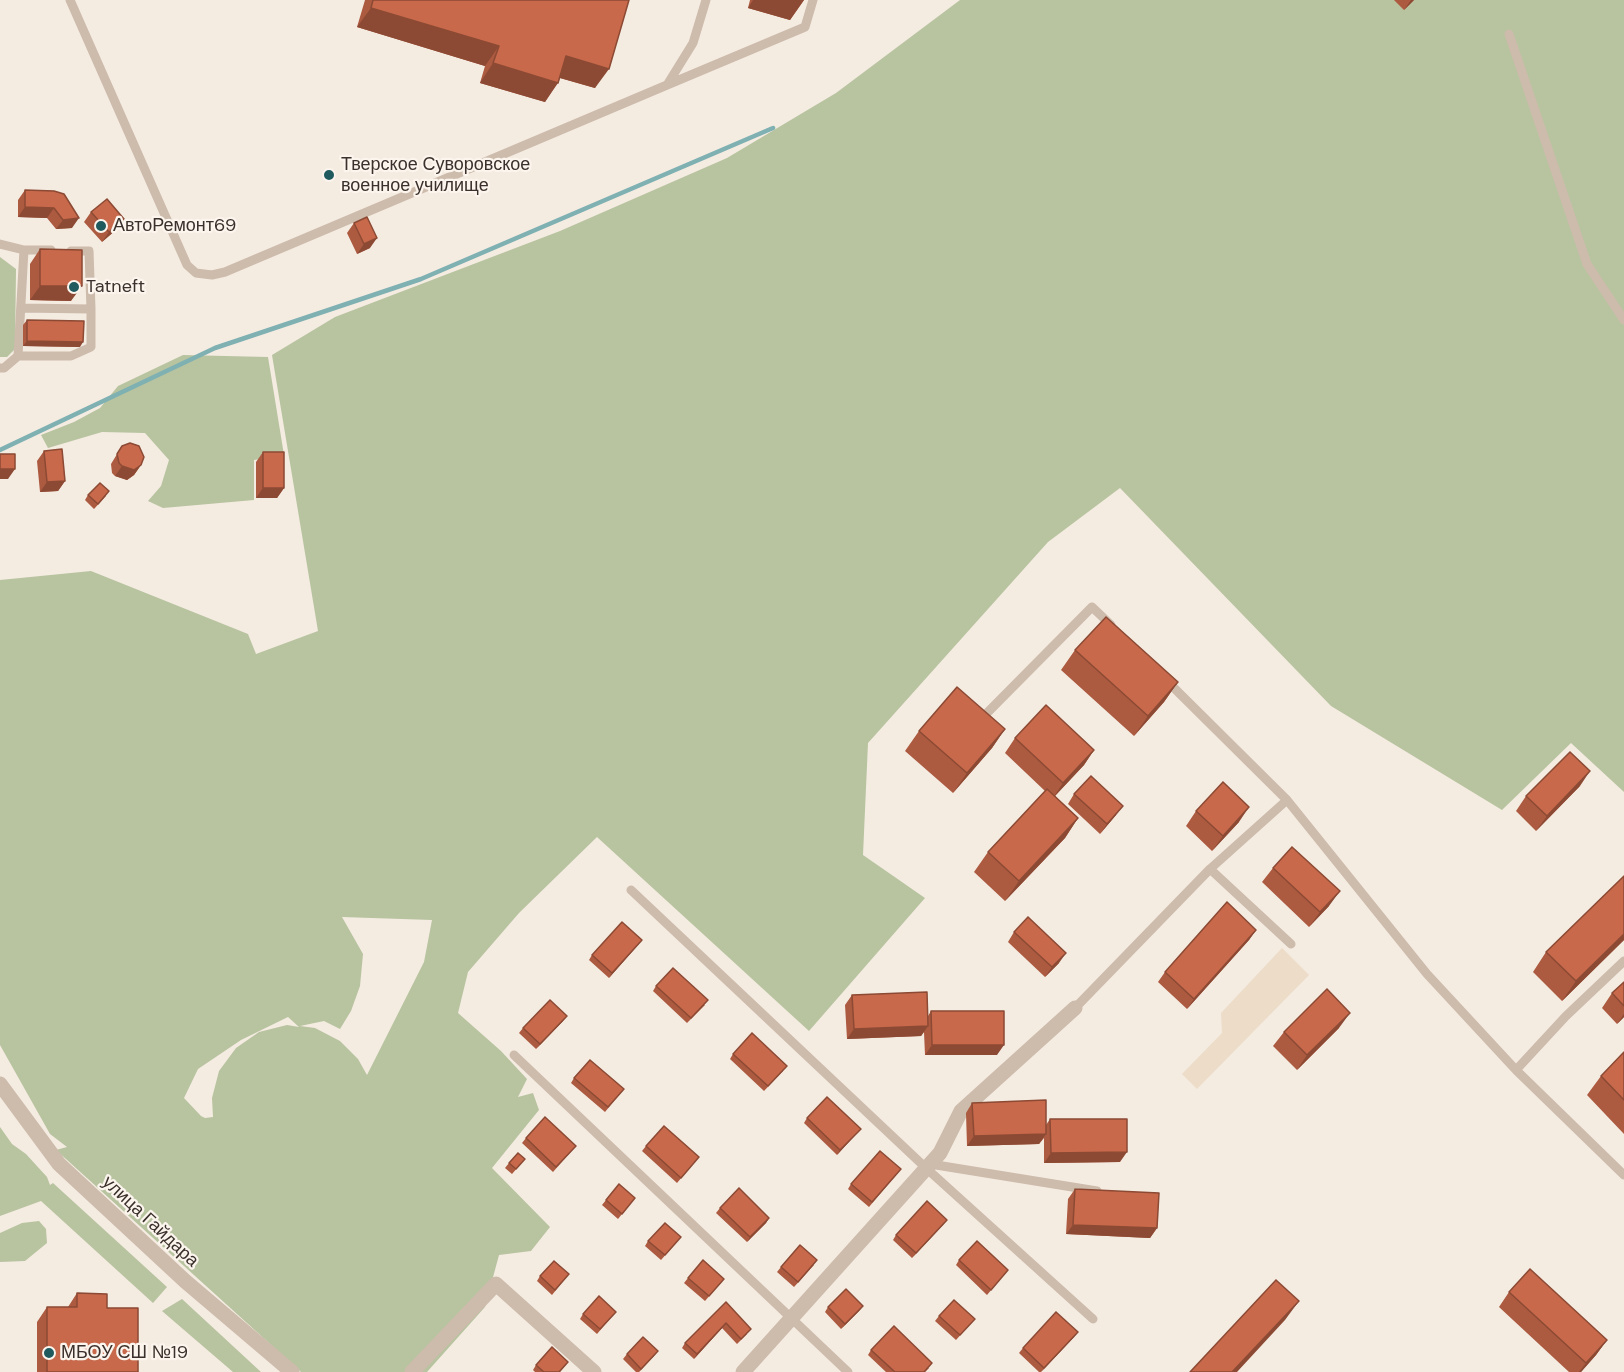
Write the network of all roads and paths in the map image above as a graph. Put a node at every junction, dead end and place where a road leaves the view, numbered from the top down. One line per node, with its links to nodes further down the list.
1 (70, 0): 5 (lane)
2 (706, 0): 5 (lane)
3 (813, 0): 5 (lane)
4 (1509, 34): 10 (lane)
5 (667, 85)
6 (0, 244): 7 (lane)
7 (24, 250): 8 (lane); 9 (lane)
8 (22, 308): 9 (lane); 11 (lane)
9 (91, 309): 11 (lane)
10 (1624, 320)
11 (18, 356): 12 (lane)
12 (0, 368)
13 (1117, 632): 15 (lane)
14 (1159, 673): 16 (lane)
15 (987, 714)
16 (1287, 800): 17 (lane); 23 (lane)
17 (1209, 869): 19 (lane); 21 (lane)
18 (631, 890): 25 (lane)
19 (1291, 944)
20 (1624, 961): 23 (lane)
21 (1075, 1008): 25 (street)
22 (514, 1055): 28 (lane)
23 (1516, 1070): 26 (lane)
24 (0, 1084): 30 (street, улица Гайдара)
25 (928, 1166): 27 (lane); 28 (street); 29 (lane)
26 (1624, 1175)
27 (1106, 1192)
28 (793, 1318): 33 (street); 34 (lane)
29 (1093, 1319)
30 (292, 1372)
31 (412, 1372): 32 (street)
32 (594, 1372)
33 (742, 1372)
34 (848, 1372)

